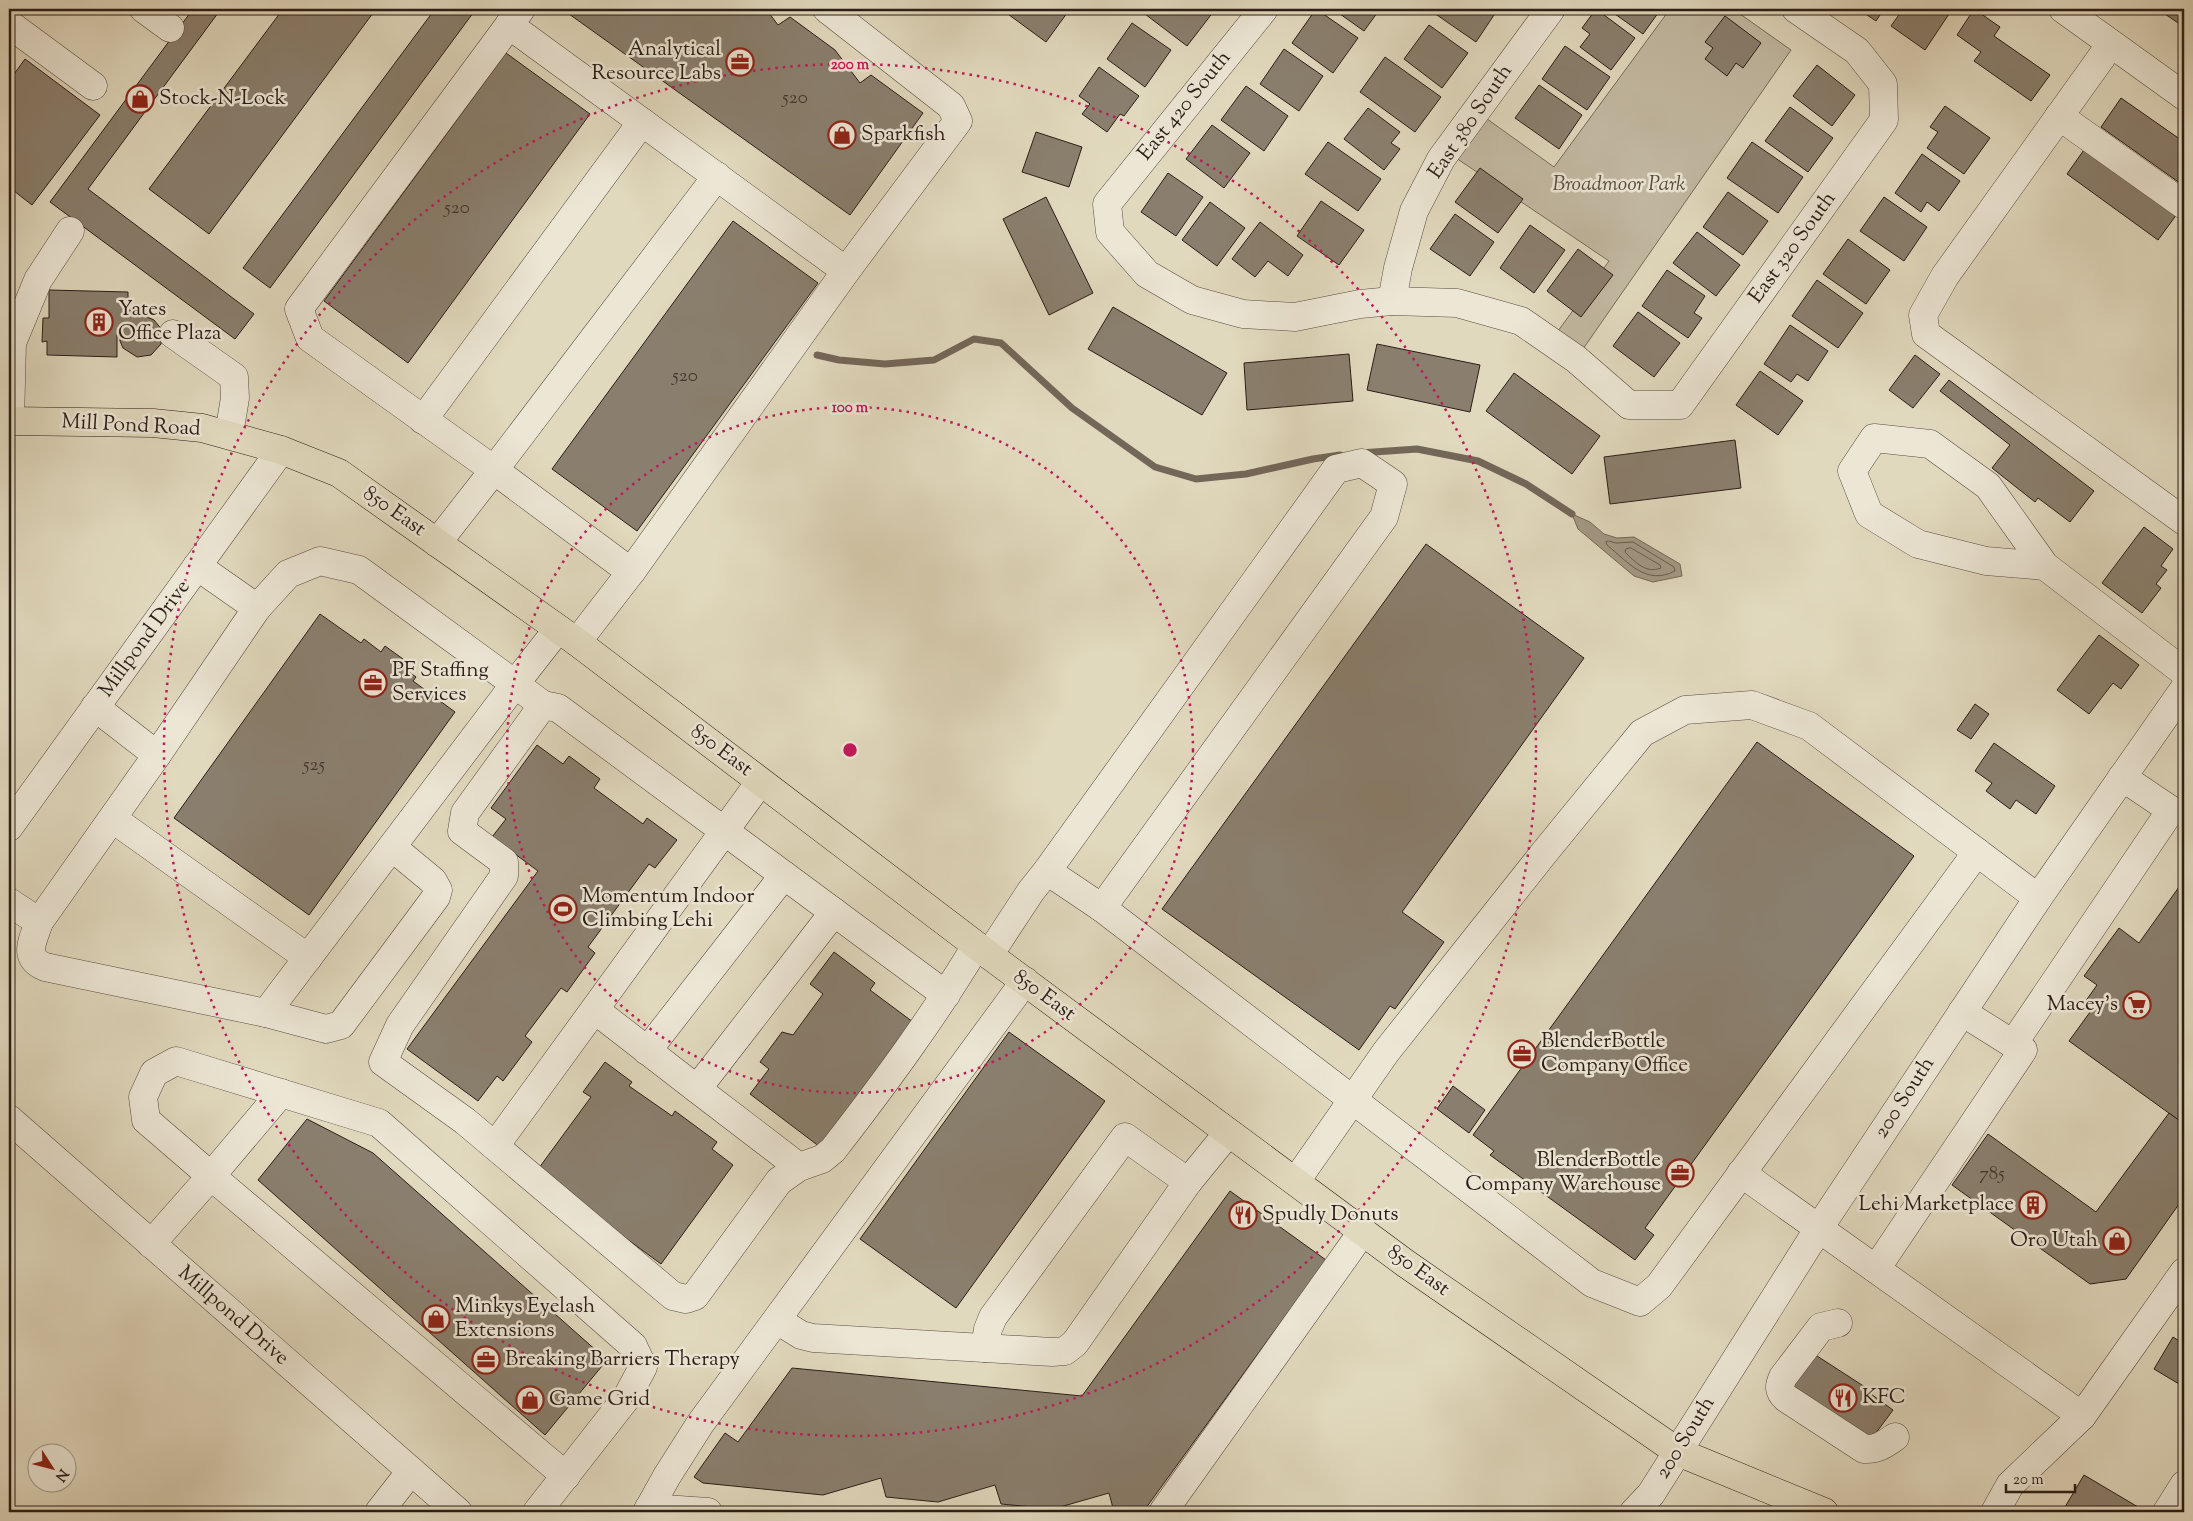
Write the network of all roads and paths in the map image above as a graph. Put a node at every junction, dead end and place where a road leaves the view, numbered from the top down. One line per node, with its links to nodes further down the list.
1 (144, 9): 9 (street)
2 (827, 9): 18 (street)
3 (1264, 9): 19 (street, East 420 South)
4 (1551, 9): 19 (street, East 380 South)
5 (1796, 9): 19 (street, East 320 South)
6 (2063, 9): 10 (street)
7 (515, 17): 14 (street); 21 (street)
8 (9, 24): 11 (street)
9 (170, 28)
10 (2112, 44): 12 (street); 13 (street)
11 (93, 86)
12 (2184, 96)
13 (2059, 116): 16 (street); 26 (street)
14 (642, 122): 15 (street); 21 (street)
15 (717, 176): 18 (street); 25 (street)
16 (2184, 204)
17 (70, 231): 22 (street)
18 (846, 271): 30 (street)
19 (1392, 301)
20 (173, 334): 23 (street)
21 (423, 420): 25 (street)
22 (10, 421): 23 (main road, Mill Pond Road)
23 (229, 434): 24 (main road, Mill Pond Road)
24 (281, 450): 27 (main road, 850 East); 28 (street, Millpond Drive)
25 (494, 470): 27 (street); 30 (street)
26 (2184, 519)
27 (437, 543): 32 (main road, 850 East)
28 (197, 566): 31 (street); 37 (street, Millpond Drive)
29 (2045, 566): 29 (street); 33 (street)
30 (631, 572): 32 (street)
31 (258, 608): 34 (street); 38 (street)
32 (568, 636): 34 (street); 40 (main road, 850 East)
33 (2184, 672)
34 (515, 684): 36 (street); 44 (street)
35 (2184, 689): 39 (street, 200 South)
36 (543, 705): 43 (street); 67 (street)
37 (95, 707): 38 (street); 42 (street, Millpond Drive)
38 (158, 755): 41 (street)
39 (2122, 777): 48 (street, 200 South); 60 (street)
40 (760, 782): 43 (street); 53 (main road, 850 East)
41 (113, 819): 52 (street); 54 (street)
42 (9, 827)
43 (726, 832): 47 (street); 57 (street)
44 (392, 847): 54 (street); 59 (street)
45 (1977, 852): 48 (street); 64 (street); 69 (street)
46 (1047, 871): 50 (street); 50 (street); 53 (street)
47 (784, 875): 51 (street); 61 (street)
48 (2038, 898): 58 (street, 200 South)
49 (9, 902): 52 (street)
50 (1102, 908): 64 (street)
51 (834, 912): 56 (street); 62 (street)
52 (39, 922): 59 (street)
53 (982, 950): 55 (main road, 850 East); 56 (street)
54 (308, 958): 59 (street)
55 (1025, 981): 66 (main road, 850 East); 78 (street)
56 (946, 995): 68 (street)
57 (595, 1010): 61 (street); 67 (street)
58 (1962, 1012): 60 (street); 73 (street, 200 South)
59 (266, 1013)
60 (2014, 1044): 76 (street)
61 (647, 1051): 62 (street)
62 (697, 1089): 68 (street)
63 (281, 1093): 70 (street); 70 (street); 85 (street)
64 (1353, 1099): 69 (street); 72 (street)
65 (9, 1119): 75 (street, Millpond Drive)
66 (1228, 1133): 71 (street); 72 (main road, 850 East)
67 (495, 1146): 68 (street)
68 (799, 1166)
69 (1740, 1173): 73 (street)
70 (211, 1176): 75 (street); 85 (street)
71 (1188, 1182): 80 (street); 80 (street)
72 (1296, 1182): 74 (main road, 850 East)
73 (1819, 1228): 76 (street); 83 (street, 200 South)
74 (1363, 1231): 83 (main road, 850 East); 92 (street)
75 (151, 1244): 84 (street, Millpond Drive)
76 (1876, 1269): 81 (street)
77 (2183, 1276): 81 (street)
78 (777, 1320): 80 (street); 87 (street)
79 (1838, 1323): 82 (street)
80 (985, 1348)
81 (2082, 1416): 95 (street)
82 (1895, 1437)
83 (1678, 1452): 93 (street, 200 South); 94 (main road, 850 East)
84 (411, 1471): 88 (street); 89 (street, Millpond Drive)
85 (566, 1476): 90 (street)
86 (2184, 1485): 96 (street)
87 (648, 1510): 91 (street)
88 (379, 1512)
89 (458, 1512)
90 (537, 1512)
91 (708, 1512)
92 (1163, 1512)
93 (1634, 1512)
94 (1824, 1512)
95 (1995, 1512)
96 (2168, 1512)

